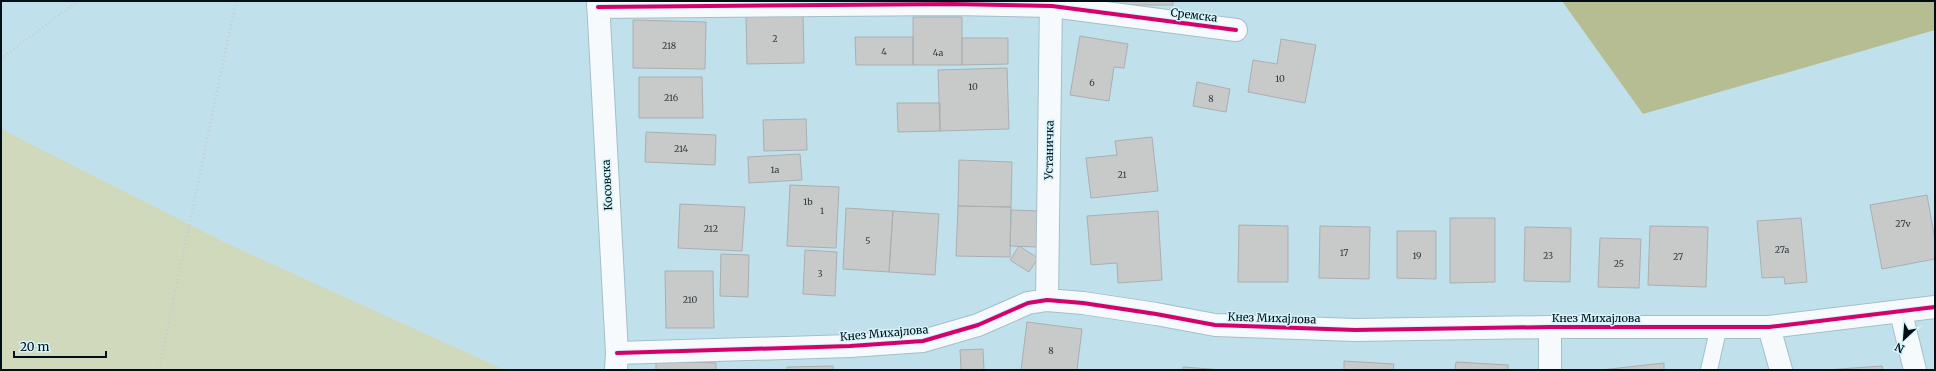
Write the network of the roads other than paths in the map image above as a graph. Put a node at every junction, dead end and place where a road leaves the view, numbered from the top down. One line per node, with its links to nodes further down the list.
1 (1052, 3): 2 (street, Сремска); 3 (street, Сремска); 4 (street, Устаничка)
2 (598, 4): 10 (street, Косовска)
3 (1236, 30)
4 (1047, 300): 8 (street, Кнез Михајлова); 10 (street, Кнез Михајлова)
5 (1935, 307): 6 (street, Кнез Михајлова)
6 (1901, 312): 9 (street, Кнез Михајлова); 14 (street)
7 (1719, 326): 8 (street, Кнез Михајлова); 9 (street, Кнез Михајлова); 12 (lane)
8 (1550, 327): 11 (street)
9 (1769, 327): 13 (street)
10 (616, 362)
11 (1550, 370)
12 (1709, 370)
13 (1781, 370)
14 (1915, 370)

